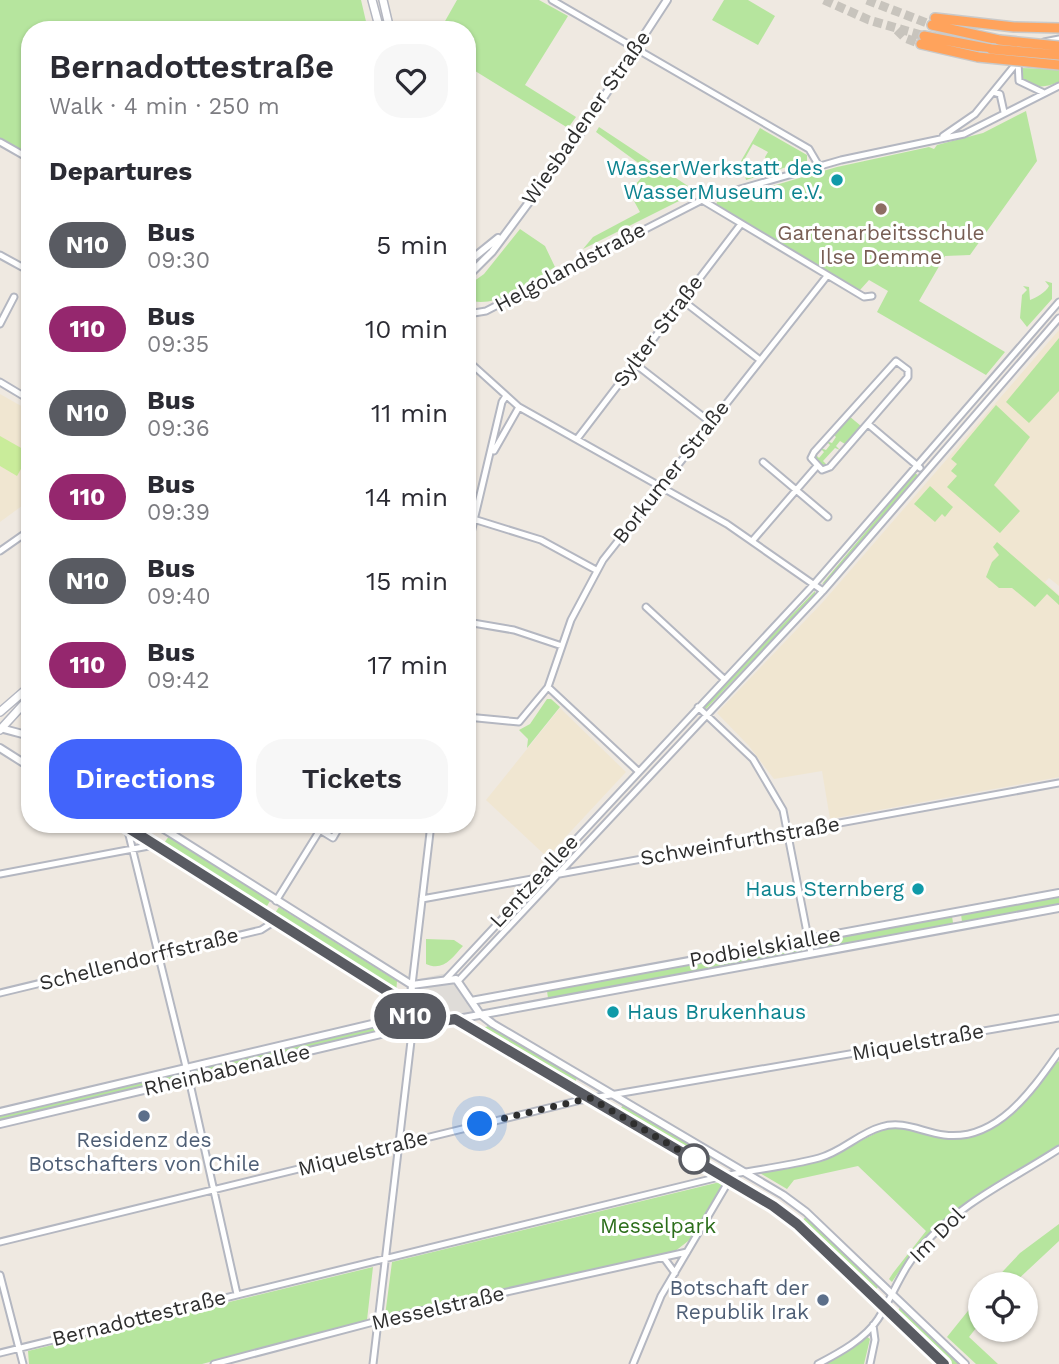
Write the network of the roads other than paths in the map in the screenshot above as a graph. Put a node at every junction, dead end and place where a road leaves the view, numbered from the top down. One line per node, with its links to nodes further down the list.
1 (372, 0): 5 (main road)
2 (383, 0): 6 (main road)
3 (552, 0): 10 (street)
4 (667, 0): 10 (street, Wiesbadener Straße)
5 (378, 21)
6 (388, 21)
7 (1059, 28): 9 (highway, bridge)
8 (1059, 38): 12 (street)
9 (1059, 46)
10 (636, 48): 21 (street); 24 (street, Wiesbadener Straße)
11 (1059, 55): 13 (highway, bridge)
12 (1018, 60): 15 (street); 16 (street)
13 (1059, 65)
14 (1059, 86): 16 (street)
15 (993, 92): 17 (street); 18 (street)
16 (1042, 92): 17 (street)
17 (1004, 112): 18 (street)
18 (937, 138): 21 (street, Helgolandstraße)
19 (0, 142): 20 (street)
20 (21, 154)
21 (819, 166): 22 (street, Helgolandstraße)
22 (702, 200): 23 (street); 35 (street, Helgolandstraße)
23 (741, 224): 29 (street); 32 (street, Sylter Straße)
24 (503, 234): 26 (street, Wiesbadener Straße); 28 (street, Wiesbadener Straße)
25 (0, 255): 27 (street)
26 (476, 255)
27 (21, 266)
28 (476, 269)
29 (827, 276): 31 (street); 38 (street, Borkumer Straße)
30 (14, 296): 37 (street)
31 (872, 296)
32 (682, 300): 38 (street); 39 (street, Sylter Straße)
33 (1059, 302): 34 (street, Lentzeallee)
34 (1051, 312): 36 (street); 42 (street, Lentzeallee)
35 (476, 313)
36 (1059, 318): 45 (street, Lentzeallee)
37 (0, 324)
38 (760, 360): 47 (street, Borkumer Straße)
39 (634, 363): 47 (street); 49 (street, Sylter Straße)
40 (476, 368): 44 (street)
41 (0, 382): 43 (street)
42 (983, 390): 45 (street); 53 (street, Lentzeallee)
43 (21, 395)
44 (506, 396): 46 (street); 50 (street)
45 (991, 397): 54 (street, Lentzeallee)
46 (519, 407): 49 (street); 50 (street)
47 (710, 422): 55 (street, Borkumer Straße)
48 (868, 424): 52 (street); 52 (street); 53 (street)
49 (577, 439): 55 (street)
50 (490, 457): 57 (street)
51 (764, 462): 56 (street)
52 (817, 466): 56 (street)
53 (917, 466): 54 (street); 64 (street, Lentzeallee)
54 (925, 472): 65 (street, Lentzeallee)
55 (659, 487): 61 (street); 63 (street, Borkumer Straße)
56 (797, 490): 58 (street); 61 (street)
57 (476, 513)
58 (828, 517)
59 (476, 522): 63 (street)
60 (21, 536): 62 (street)
61 (753, 540): 64 (street)
62 (0, 551)
63 (596, 570): 68 (street, Borkumer Straße)
64 (815, 583): 65 (street); 69 (street, Lentzeallee)
65 (823, 591): 75 (street, Lentzeallee)
66 (646, 607): 69 (street)
67 (476, 624): 68 (street)
68 (562, 646): 70 (street, Borkumer Straße)
69 (724, 679): 73 (street, Lentzeallee)
70 (548, 687): 76 (street); 83 (street)
71 (21, 694): 74 (main road)
72 (21, 707): 77 (main road)
73 (698, 707): 75 (street); 80 (street, Lentzeallee)
74 (0, 712)
75 (706, 714): 82 (street, Lentzeallee); 87 (street)
76 (476, 718)
77 (1, 729): 78 (street)
78 (21, 734)
79 (0, 748): 81 (street)
80 (652, 755): 82 (street); 83 (street, Lentzeallee)
81 (21, 761)
82 (660, 763): 86 (street, Lentzeallee)
83 (638, 771): 85 (street, Lentzeallee)
84 (1059, 783): 87 (street, Schweinfurthstraße)
85 (625, 786): 86 (street); 98 (street, Lentzeallee)
86 (632, 792): 97 (street, Lentzeallee)
87 (789, 832): 97 (street, Schweinfurthstraße); 107 (street)
88 (126, 833): 95 (street)
89 (135, 833): 94 (street)
90 (163, 833): 94 (street)
91 (176, 833): 101 (street)
92 (318, 833): 101 (street)
93 (430, 833): 100 (street)
94 (154, 845): 95 (street); 104 (street)
95 (132, 850): 96 (street); 109 (street)
96 (0, 874)
97 (555, 875): 98 (street, Schweinfurthstraße); 111 (street, Lentzeallee)
98 (537, 879): 100 (street, Schweinfurthstraße); 110 (street, Lentzeallee)
99 (1059, 893): 103 (street, Podbielskiallee)
100 (422, 899): 112 (street)
101 (276, 901): 104 (street); 112 (street)
102 (1059, 908): 106 (street, Podbielskiallee)
103 (956, 912): 106 (street); 107 (street, Podbielskiallee)
104 (267, 916): 105 (street)
105 (275, 921): 109 (street, Schellendorffstraße); 117 (street)
106 (958, 926): 108 (street, Podbielskiallee)
107 (808, 939): 108 (street); 113 (street, Podbielskiallee)
108 (811, 953): 116 (street, Podbielskiallee)
109 (158, 954): 114 (street, Schellendorffstraße); 123 (street)
110 (446, 979): 111 (street); 112 (street)
111 (458, 981): 115 (street)
112 (412, 985): 117 (street)
113 (542, 988): 115 (street, Podbielskiallee); 116 (street)
114 (0, 993)
115 (471, 1001): 118 (street)
116 (544, 1002): 118 (street, Podbielskiallee)
117 (409, 1005): 121 (street)
118 (480, 1014): 120 (street, Podbielskiallee); 125 (street)
119 (1059, 1018): 125 (street, Miquelstraße)
120 (455, 1019): 121 (street); 126 (street)
121 (412, 1021): 123 (street, Rheinbabenallee); 124 (street, Rheinbabenallee); 129 (street)
122 (1059, 1052): 131 (street, Bernadottestraße)
123 (187, 1069): 124 (street); 127 (street, Rheinbabenallee)
124 (190, 1079): 128 (street, Rheinbabenallee); 133 (street)
125 (611, 1094): 126 (street, Miquelstraße); 131 (street)
126 (590, 1098): 129 (street, Miquelstraße); 132 (street)
127 (0, 1112)
128 (0, 1124)
129 (399, 1144): 133 (street, Miquelstraße); 140 (street)
130 (1059, 1149): 144 (street, Im Dol)
131 (745, 1172): 132 (street, Bernadottestraße); 134 (street)
132 (729, 1177): 136 (street); 139 (street); 140 (street, Bernadottestraße)
133 (214, 1190): 138 (street, Miquelstraße); 145 (street)
134 (792, 1201): 135 (street); 136 (street)
135 (806, 1212): 137 (street); 144 (street)
136 (784, 1213): 137 (street)
137 (797, 1224): 146 (street)
138 (0, 1242)
139 (687, 1252): 141 (street, Messelstraße); 142 (street)
140 (385, 1258): 145 (street, Bernadottestraße); 147 (street)
141 (664, 1258): 142 (street); 147 (street, Messelstraße)
142 (675, 1273): 154 (street)
143 (0, 1275): 149 (street)
144 (890, 1292): 146 (street, Im Dol); 158 (street)
145 (237, 1294): 149 (street, Bernadottestraße)
146 (884, 1306): 148 (street, Im Dol); 157 (street)
147 (378, 1320): 152 (street, Messelstraße); 153 (street)
148 (873, 1325): 155 (street); 156 (street, Im Dol)
149 (21, 1348): 150 (street, Bernadottestraße); 151 (street)
150 (0, 1353)
151 (23, 1364)
152 (214, 1364)
153 (373, 1364)
154 (633, 1364)
155 (818, 1364)
156 (870, 1364)
157 (944, 1364)
158 (965, 1364)

